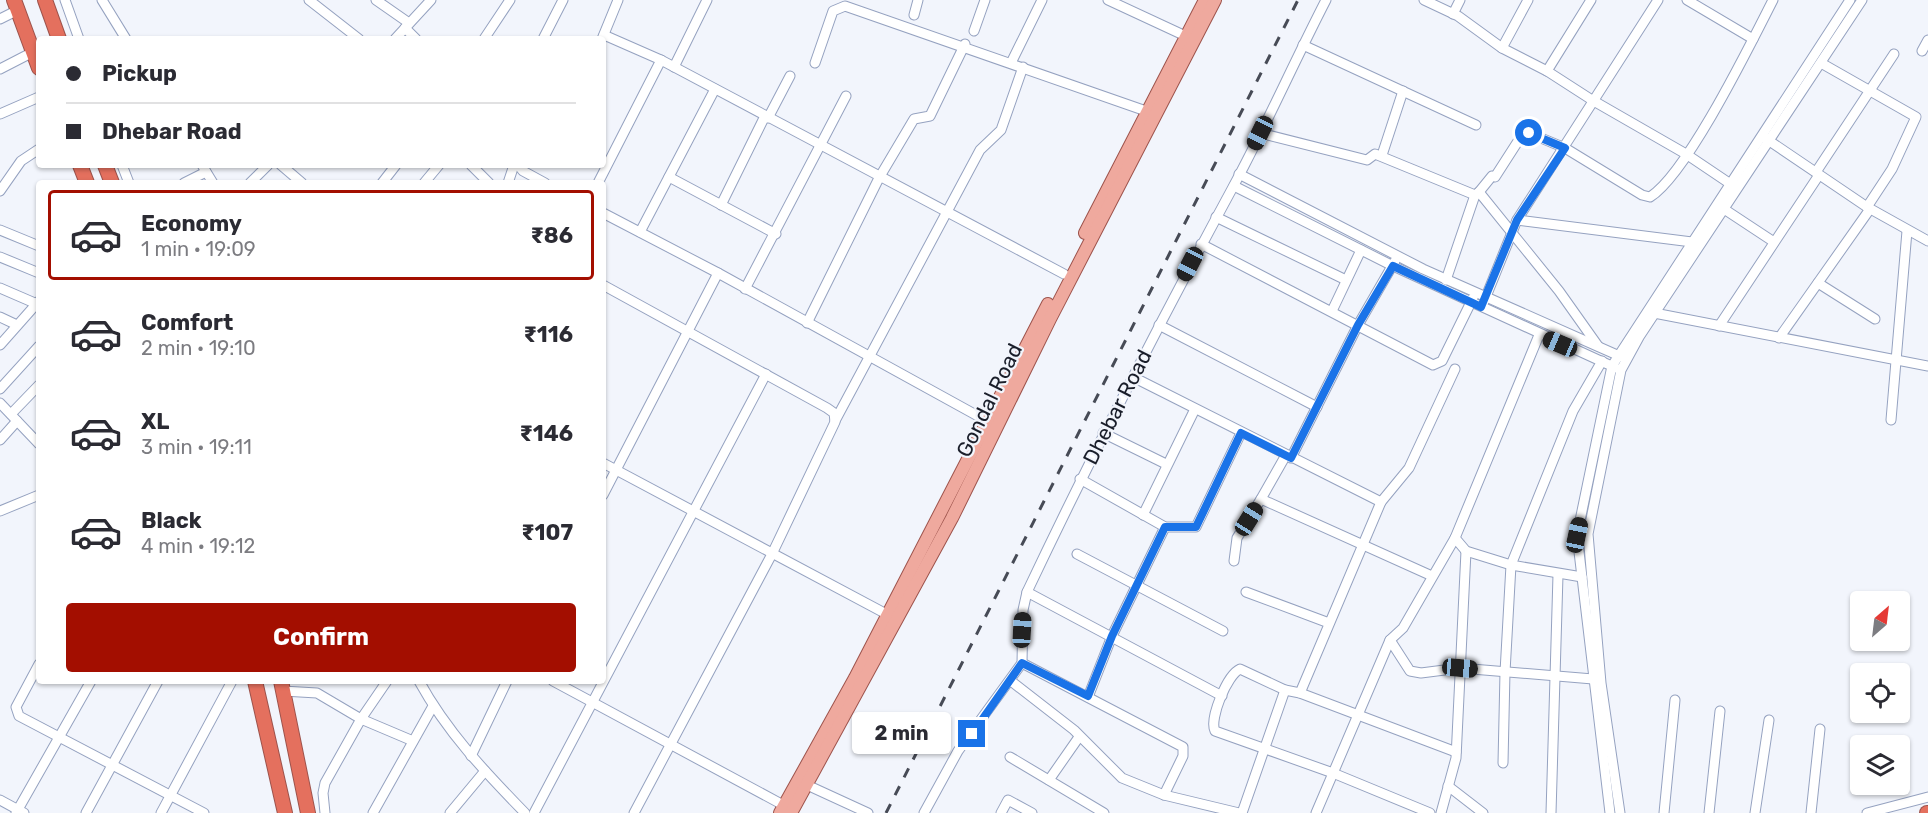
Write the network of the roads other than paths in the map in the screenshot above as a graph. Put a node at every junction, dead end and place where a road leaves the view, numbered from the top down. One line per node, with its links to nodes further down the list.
1 (45, 0): 35 (highway)
2 (65, 0): 36 (street)
3 (102, 0): 37 (street)
4 (309, 0): 38 (street)
5 (376, 0): 33 (street)
6 (431, 0): 33 (street)
7 (510, 0): 41 (street)
8 (563, 0): 42 (street)
9 (618, 0): 43 (street)
10 (707, 0): 59 (street)
11 (918, 0): 31 (street)
12 (985, 0): 34 (street)
13 (1042, 0): 57 (street)
14 (1108, 0): 45 (street)
15 (1205, 0): 45 (main road)
16 (1215, 0): 45 (main road, Gondal Road)
17 (1326, 0): 49 (street, Dhebar Road)
18 (1424, 0): 30 (street)
19 (1460, 0): 30 (street)
20 (1528, 0): 50 (street)
21 (1591, 0): 62 (street)
22 (1658, 0): 69 (street)
23 (1687, 0): 29 (street)
24 (1711, 0): 29 (street)
25 (1773, 0): 46 (street)
26 (1850, 0): 75 (street)
27 (1862, 0): 58 (street)
28 (16, 5): 32 (street); 52 (highway)
29 (1705, 10): 46 (street)
30 (1453, 14): 50 (street)
31 (914, 15)
32 (0, 20)
33 (407, 26): 39 (street); 40 (street)
34 (974, 31)
35 (58, 36)
36 (78, 36)
37 (124, 36)
38 (355, 36)
39 (398, 36)
40 (414, 36)
41 (486, 36)
42 (545, 36)
43 (603, 36)
44 (606, 38): 55 (street)
45 (1189, 38): 70 (main road); 200 (main road, Gondal Road)
46 (1753, 39): 80 (street)
47 (1928, 40): 51 (street)
48 (964, 45): 56 (street); 57 (street); 92 (street)
49 (1303, 45): 66 (street); 74 (street, Dhebar Road)
50 (1502, 48): 62 (street)
51 (1922, 51)
52 (33, 52): 54 (highway); 61 (street)
53 (1894, 54): 65 (street)
54 (36, 60)
55 (661, 60): 59 (street); 81 (street)
56 (815, 63)
57 (1011, 63): 60 (street)
58 (1821, 63): 65 (street); 75 (street)
59 (674, 67): 64 (street)
60 (1023, 68): 70 (street); 107 (street)
61 (0, 69)
62 (1547, 70): 69 (street)
63 (790, 75): 72 (street)
64 (715, 89): 72 (street); 91 (street)
65 (1870, 90): 89 (street); 105 (street)
66 (1403, 91): 73 (street); 79 (street)
67 (846, 96): 76 (street)
68 (36, 98): 71 (street)
69 (1592, 100): 77 (street); 80 (street)
70 (1146, 111): 127 (main road)
71 (0, 114)
72 (766, 117): 76 (street); 104 (street)
73 (1476, 125)
74 (1260, 133): 90 (street, Dhebar Road); 103 (street)
75 (1765, 138): 89 (street); 101 (street)
76 (819, 146): 92 (street); 115 (street)
77 (1565, 148): 80 (street); 103 (street); 110 (street)
78 (36, 151): 102 (street)
79 (1383, 152)
80 (1686, 154): 101 (street)
81 (606, 167)
82 (265, 168): 94 (street)
83 (284, 168): 95 (street)
84 (394, 168): 96 (street)
85 (436, 168): 97 (street)
86 (474, 168): 98 (street)
87 (520, 168): 99 (street)
88 (204, 169): 93 (street)
89 (1817, 173): 105 (street); 118 (street)
90 (1239, 174): 100 (street, Dhebar Road); 122 (street)
91 (669, 177): 104 (street); 113 (street)
92 (879, 178): 107 (street); 142 (street)
93 (188, 180)
94 (253, 180)
95 (298, 180)
96 (384, 180)
97 (426, 180)
98 (486, 180)
99 (540, 180)
100 (1234, 186): 109 (street, Dhebar Road); 121 (street)
101 (1734, 186): 106 (street); 117 (street)
102 (0, 191)
103 (1477, 194): 114 (street); 129 (street)
104 (721, 205): 115 (street)
105 (1868, 208): 112 (street); 130 (street)
106 (1724, 209): 118 (street); 139 (street)
107 (946, 212): 127 (street); 154 (street)
108 (606, 215): 113 (street)
109 (1216, 217): 119 (street, Dhebar Road); 128 (street)
110 (1517, 220): 114 (street); 117 (street)
111 (0, 230): 120 (street)
112 (1907, 231): 116 (street); 155 (street)
113 (640, 232): 126 (street)
114 (1512, 233): 136 (street); 151 (street)
115 (776, 234): 133 (street)
116 (1928, 241)
117 (1692, 242): 139 (street)
118 (1774, 242): 146 (street)
119 (1201, 244): 138 (street); 144 (street, Dhebar Road)
120 (36, 245)
121 (1361, 250): 124 (street); 128 (street)
122 (1398, 255): 124 (street); 129 (street)
123 (0, 257): 125 (street)
124 (1393, 266): 134 (street); 145 (street)
125 (36, 272)
126 (718, 273): 133 (street); 147 (street)
127 (1064, 274): 168 (main road)
128 (1346, 280): 138 (street)
129 (1446, 280): 134 (street)
130 (1818, 283): 141 (street); 149 (street)
131 (606, 287): 147 (street)
132 (0, 288): 135 (street)
133 (745, 289): 142 (street)
134 (1473, 298): 136 (street); 145 (street)
135 (36, 302)
136 (1483, 303): 148 (street); 151 (street)
137 (36, 305): 143 (street)
138 (1332, 311): 145 (street)
139 (1651, 313): 146 (street); 153 (street)
140 (0, 317): 143 (street)
141 (1875, 319)
142 (807, 322): 154 (street)
143 (17, 325): 150 (street)
144 (1159, 325): 160 (street, Dhebar Road); 164 (street)
145 (1358, 325): 164 (street)
146 (1719, 326): 149 (street)
147 (689, 331): 159 (street); 177 (street)
148 (1539, 335): 156 (street); 187 (street)
149 (1779, 338): 155 (street)
150 (0, 345)
151 (1599, 346): 153 (street); 156 (street)
152 (36, 349): 161 (street)
153 (1623, 357): 156 (street)
154 (871, 358): 168 (street); 169 (street)
155 (1898, 362): 157 (street); 167 (street)
156 (1611, 365): 193 (street); 196 (street); 279 (street)
157 (1928, 366)
158 (1455, 369): 182 (street)
159 (766, 374): 169 (street); 184 (street)
160 (1132, 377): 165 (street); 171 (street, Dhebar Road)
161 (0, 388)
162 (36, 389): 166 (street)
163 (0, 403): 166 (street)
164 (1317, 407): 174 (street)
165 (1195, 409): 170 (street); 175 (street)
166 (14, 417): 172 (street); 173 (street)
167 (1891, 420)
168 (987, 421): 200 (main road)
169 (835, 422): 190 (street)
170 (1241, 433): 174 (street); 186 (street)
171 (1103, 434): 175 (street); 178 (street, Dhebar Road)
172 (0, 440)
173 (36, 441)
174 (1289, 456): 181 (street); 182 (street)
175 (1166, 464): 185 (street)
176 (606, 465): 177 (street)
177 (616, 470): 179 (street); 184 (street)
178 (1080, 479): 185 (street); 198 (street, Dhebar Road)
179 (606, 489)
180 (36, 496): 183 (street)
181 (1261, 499): 188 (street); 192 (street)
182 (1381, 502): 188 (street)
183 (0, 511)
184 (693, 511): 190 (street); 210 (street)
185 (1143, 514): 186 (street)
186 (1165, 527): 197 (street)
187 (1455, 538): 189 (street); 195 (street)
188 (1363, 543): 195 (street); 201 (street)
189 (1466, 551): 193 (street); 207 (street)
190 (772, 554): 200 (street); 238 (street)
191 (1077, 555): 197 (street)
192 (1234, 561)
193 (1511, 566): 194 (street); 208 (street)
194 (1558, 575): 196 (street); 209 (street)
195 (1432, 576): 204 (street)
196 (1582, 577): 211 (street)
197 (1138, 585): 202 (street); 203 (street)
198 (1027, 592): 203 (street); 205 (street, Dhebar Road)
199 (1246, 592): 201 (street)
200 (893, 618): 248 (main road, Gondal Road); 254 (main road)
201 (1329, 623): 224 (street)
202 (1223, 631)
203 (1112, 636): 225 (street); 226 (street)
204 (1390, 640): 207 (street); 231 (street)
205 (1022, 663): 212 (street); 225 (street)
206 (36, 668): 236 (street)
207 (1460, 668): 208 (street); 240 (street)
208 (1505, 672): 209 (street); 243 (street)
209 (1556, 676): 211 (street); 277 (street)
210 (606, 679)
211 (1593, 679): 278 (street)
212 (1011, 681): 235 (street); 269 (street)
213 (89, 684): 236 (street)
214 (156, 684): 244 (street)
215 (230, 684): 251 (street)
216 (256, 684): 260 (highway)
217 (385, 684): 232 (street)
218 (421, 684): 229 (street)
219 (506, 684): 241 (street)
220 (558, 684): 228 (street)
221 (603, 684): 228 (street)
222 (282, 686): 232 (street); 261 (highway)
223 (1285, 690): 224 (street); 226 (street); 239 (street)
224 (1300, 693): 231 (street)
225 (1088, 696): 250 (street)
226 (1222, 696): 239 (street)
227 (1675, 700): 280 (street)
228 (593, 704): 238 (street); 266 (street)
229 (433, 706): 237 (street); 241 (street)
230 (1720, 711): 281 (street)
231 (1358, 715): 240 (street); 246 (street)
232 (361, 719): 237 (street); 262 (street)
233 (1769, 720): 282 (street)
234 (1820, 729): 283 (street)
235 (1079, 736): 247 (street); 250 (street)
236 (59, 739): 244 (street); 255 (street)
237 (413, 741): 263 (street)
238 (671, 745): 254 (street); 267 (street)
239 (1265, 749): 246 (street); 272 (street)
240 (1456, 752): 249 (street)
241 (471, 756): 245 (street)
242 (1010, 757): 247 (street)
243 (1503, 763)
244 (112, 767): 251 (street); 257 (street)
245 (485, 771): 264 (street); 265 (street)
246 (1333, 773): 273 (street); 274 (street)
247 (1049, 780): 256 (street)
248 (807, 785): 254 (main road, Gondal Road); 268 (street)
249 (1448, 786): 275 (street); 276 (street)
250 (1164, 795): 272 (street)
251 (170, 796): 258 (street); 259 (street)
252 (1928, 797): 284 (street)
253 (0, 800): 255 (street)
254 (785, 811)
255 (19, 812)
256 (1098, 812)
257 (86, 813)
258 (161, 813)
259 (204, 813)
260 (285, 813)
261 (308, 813)
262 (325, 813)
263 (373, 813)
264 (450, 813)
265 (525, 813)
266 (534, 813)
267 (634, 813)
268 (868, 813)
269 (924, 813)
270 (1001, 813): 271 (street)
271 (1032, 813)
272 (1241, 813)
273 (1316, 813)
274 (1430, 813)
275 (1441, 813)
276 (1482, 813)
277 (1551, 813)
278 (1610, 813)
279 (1620, 813)
280 (1664, 813)
281 (1709, 813)
282 (1755, 813)
283 (1811, 813)
284 (1867, 813)

